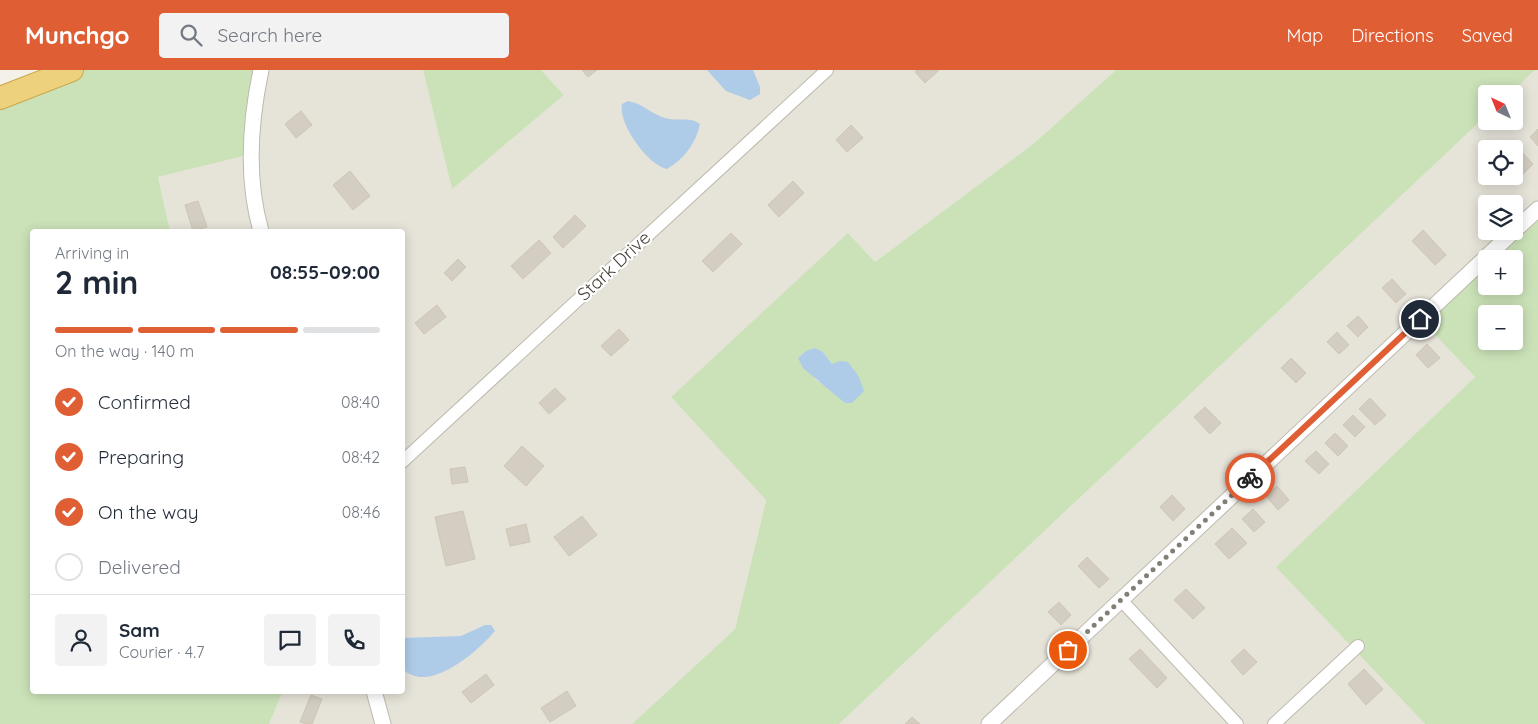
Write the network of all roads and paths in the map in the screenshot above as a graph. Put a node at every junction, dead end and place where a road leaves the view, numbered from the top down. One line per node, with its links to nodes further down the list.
1 (72, 70): 4 (highway)
2 (261, 70): 7 (street)
3 (827, 70): 9 (street, Stark Drive)
4 (0, 98)
5 (1538, 209): 6 (street)
6 (1523, 223)
7 (261, 229)
8 (1504, 240): 10 (street)
9 (405, 459)
10 (1121, 600): 14 (street); 15 (street)
11 (1358, 646): 16 (street)
12 (375, 694): 13 (street)
13 (383, 724)
14 (989, 724)
15 (1236, 724)
16 (1274, 724)

